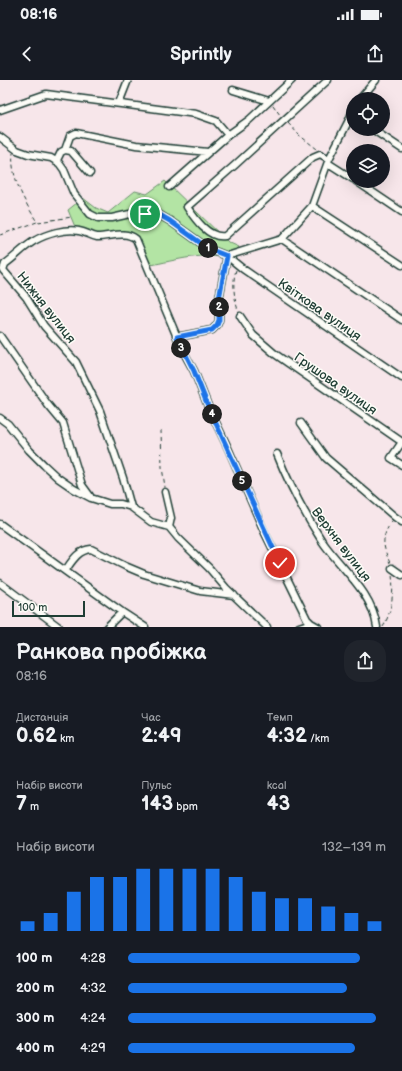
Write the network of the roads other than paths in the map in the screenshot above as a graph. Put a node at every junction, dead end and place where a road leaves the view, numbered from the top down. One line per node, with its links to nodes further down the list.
1 (128, 80): 8 (street)
2 (292, 80): 7 (street)
3 (328, 80): 17 (street)
4 (376, 80): 6 (street)
5 (233, 90): 7 (street)
6 (366, 92)
7 (269, 101): 11 (street)
8 (119, 103): 9 (street); 11 (street)
9 (0, 110)
10 (346, 130): 17 (street)
11 (228, 135): 16 (street)
12 (382, 136): 14 (street)
13 (0, 137): 18 (street)
14 (402, 149)
15 (65, 150): 16 (street); 18 (street); 19 (street)
16 (208, 152): 21 (street)
17 (329, 161): 20 (street); 23 (street)
18 (56, 162): 26 (street, Квіткова вулиця)
19 (90, 173)
20 (346, 174)
21 (169, 187)
22 (366, 188): 24 (street)
23 (312, 206): 25 (street); 27 (street)
24 (402, 212)
25 (282, 239): 26 (street); 29 (street)
26 (227, 256): 31 (street); 32 (street, Квіткова вулиця)
27 (402, 264)
28 (240, 316): 36 (street, Грушова вулиця)
29 (402, 320)
30 (0, 336): 38 (street)
31 (177, 337): 39 (street, Нижня вулиця); 49 (street)
32 (402, 378)
33 (0, 418): 38 (street)
34 (301, 423): 40 (street)
35 (277, 454): 56 (street, Верхня вулиця)
36 (402, 465)
37 (165, 492): 42 (street)
38 (91, 498): 39 (street)
39 (131, 507): 42 (street)
40 (402, 522)
41 (0, 524): 44 (street)
42 (170, 527): 47 (street)
43 (392, 568): 45 (street)
44 (65, 571): 47 (street); 48 (street)
45 (402, 575)
46 (0, 583): 50 (street)
47 (234, 595): 53 (street)
48 (122, 612): 51 (street); 52 (street)
49 (311, 623): 54 (street); 55 (street)
50 (59, 627)
51 (107, 627)
52 (145, 627)
53 (267, 627)
54 (299, 627)
55 (318, 627)
56 (377, 627)

